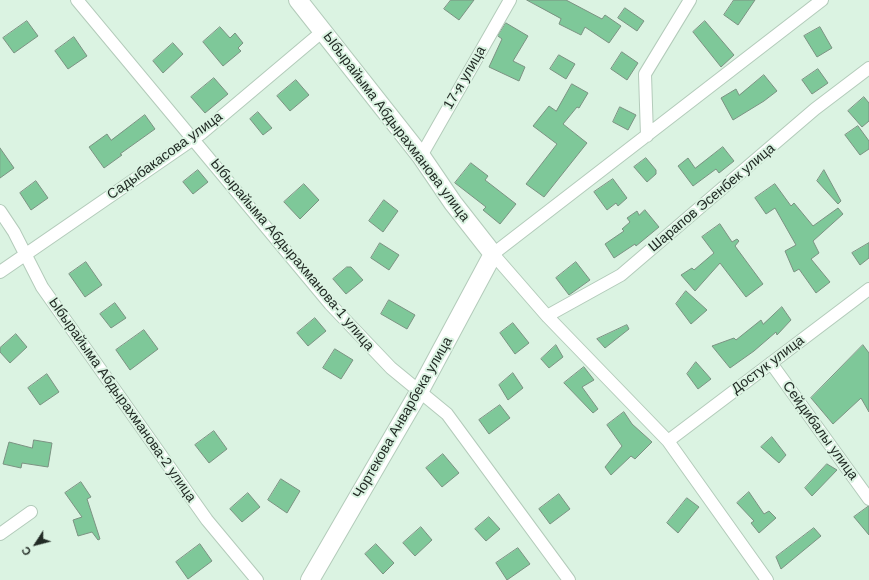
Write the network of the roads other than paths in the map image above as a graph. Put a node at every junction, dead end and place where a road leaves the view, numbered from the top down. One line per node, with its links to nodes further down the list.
1 (77, 0): 9 (street, Ыбырайыма Абдырахманова-1 улица)
2 (298, 0): 6 (street, Ыбырайыма Абдырахманова улица)
3 (510, 0): 10 (street, 17-я улица)
4 (690, 0): 8 (street)
5 (822, 0): 8 (street)
6 (323, 31): 9 (street, Садыбакасова улица); 10 (street, Ыбырайыма Абдырахманова улица)
7 (869, 68): 16 (street, Шарапов Эсенбек улица)
8 (646, 136): 12 (street)
9 (193, 138): 13 (street, Садыбакасова улица); 18 (street, Ыбырайыма Абдырахманова-1 улица)
10 (421, 156): 12 (street, Ыбырайыма Абдырахманова улица)
11 (0, 211): 13 (street, Ыбырайыма Абдырахманова-2 улица)
12 (493, 254): 16 (street); 18 (street, Чортекова Анварбека улица)
13 (26, 255): 14 (street, Садыбакасова улица); 23 (street, Ыбырайыма Абдырахманова-2 улица)
14 (0, 272)
15 (869, 289): 17 (street, Достук улица)
16 (547, 316): 19 (street)
17 (771, 363): 19 (street, Достук улица); 20 (street, Сейдибалы улица)
18 (419, 392): 24 (street, Чортекова Анварбека улица); 25 (street, Ыбырайыма Абдырахманова-1 улица)
19 (668, 442): 26 (street)
20 (869, 499)
21 (31, 512): 22 (street)
22 (0, 534)
23 (257, 580)
24 (310, 580)
25 (569, 580)
26 (767, 580)

